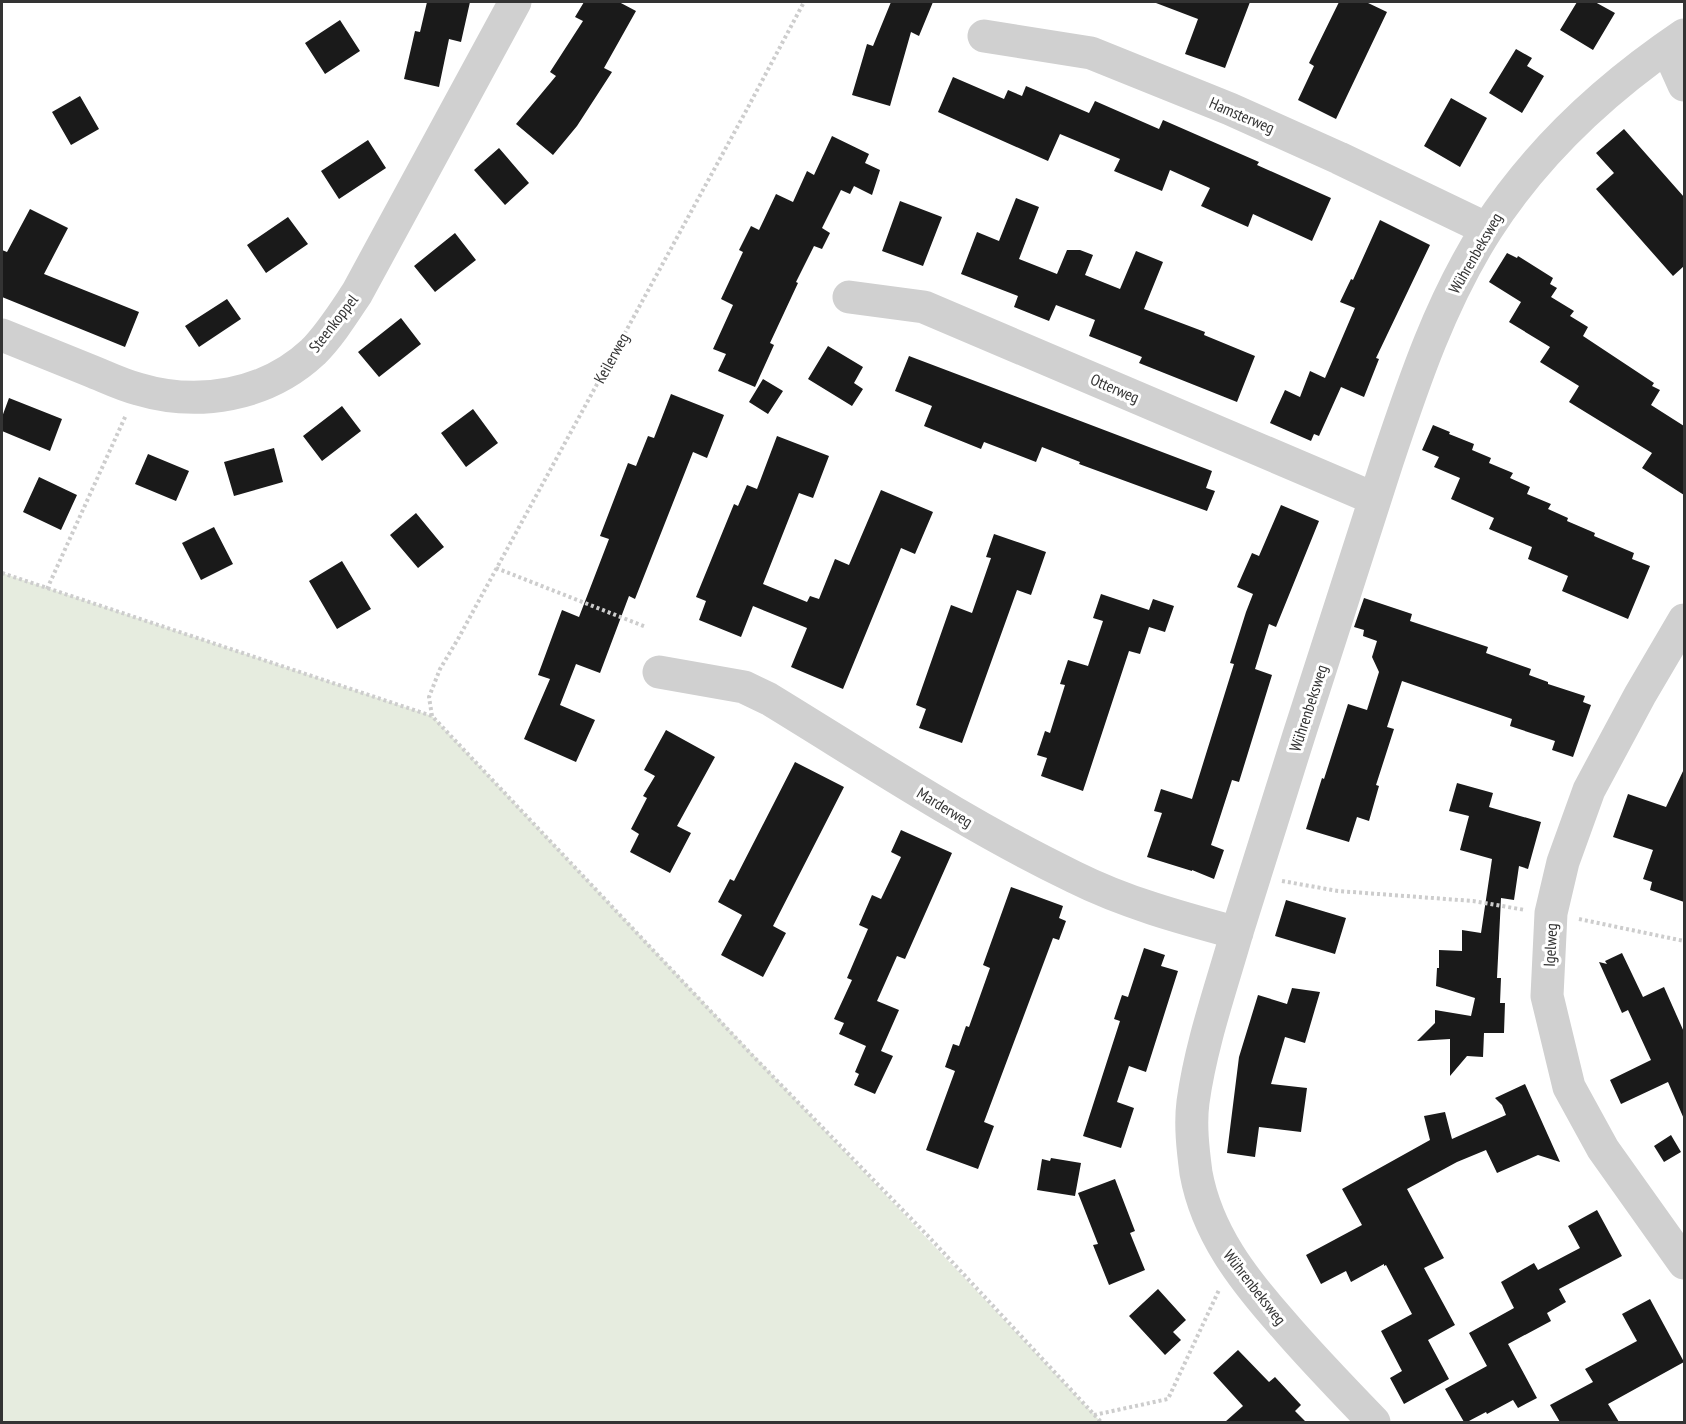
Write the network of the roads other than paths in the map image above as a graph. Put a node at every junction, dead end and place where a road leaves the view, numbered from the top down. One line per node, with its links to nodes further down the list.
1 (515, 2): 7 (street, Steenkoppel)
2 (984, 36): 5 (street, Hamsterweg)
3 (1676, 41): 4 (street); 5 (street, Wührenbeksweg)
4 (1684, 85)
5 (1487, 229): 8 (street, Wührenbeksweg)
6 (849, 297): 8 (street, Otterweg)
7 (2, 335)
8 (1375, 499): 11 (street, Wührenbeksweg)
9 (1684, 620): 12 (street, Igelweg)
10 (659, 672): 11 (street, Marderweg)
11 (1237, 933): 13 (street, Wührenbeksweg)
12 (1684, 1263)
13 (1374, 1422)

